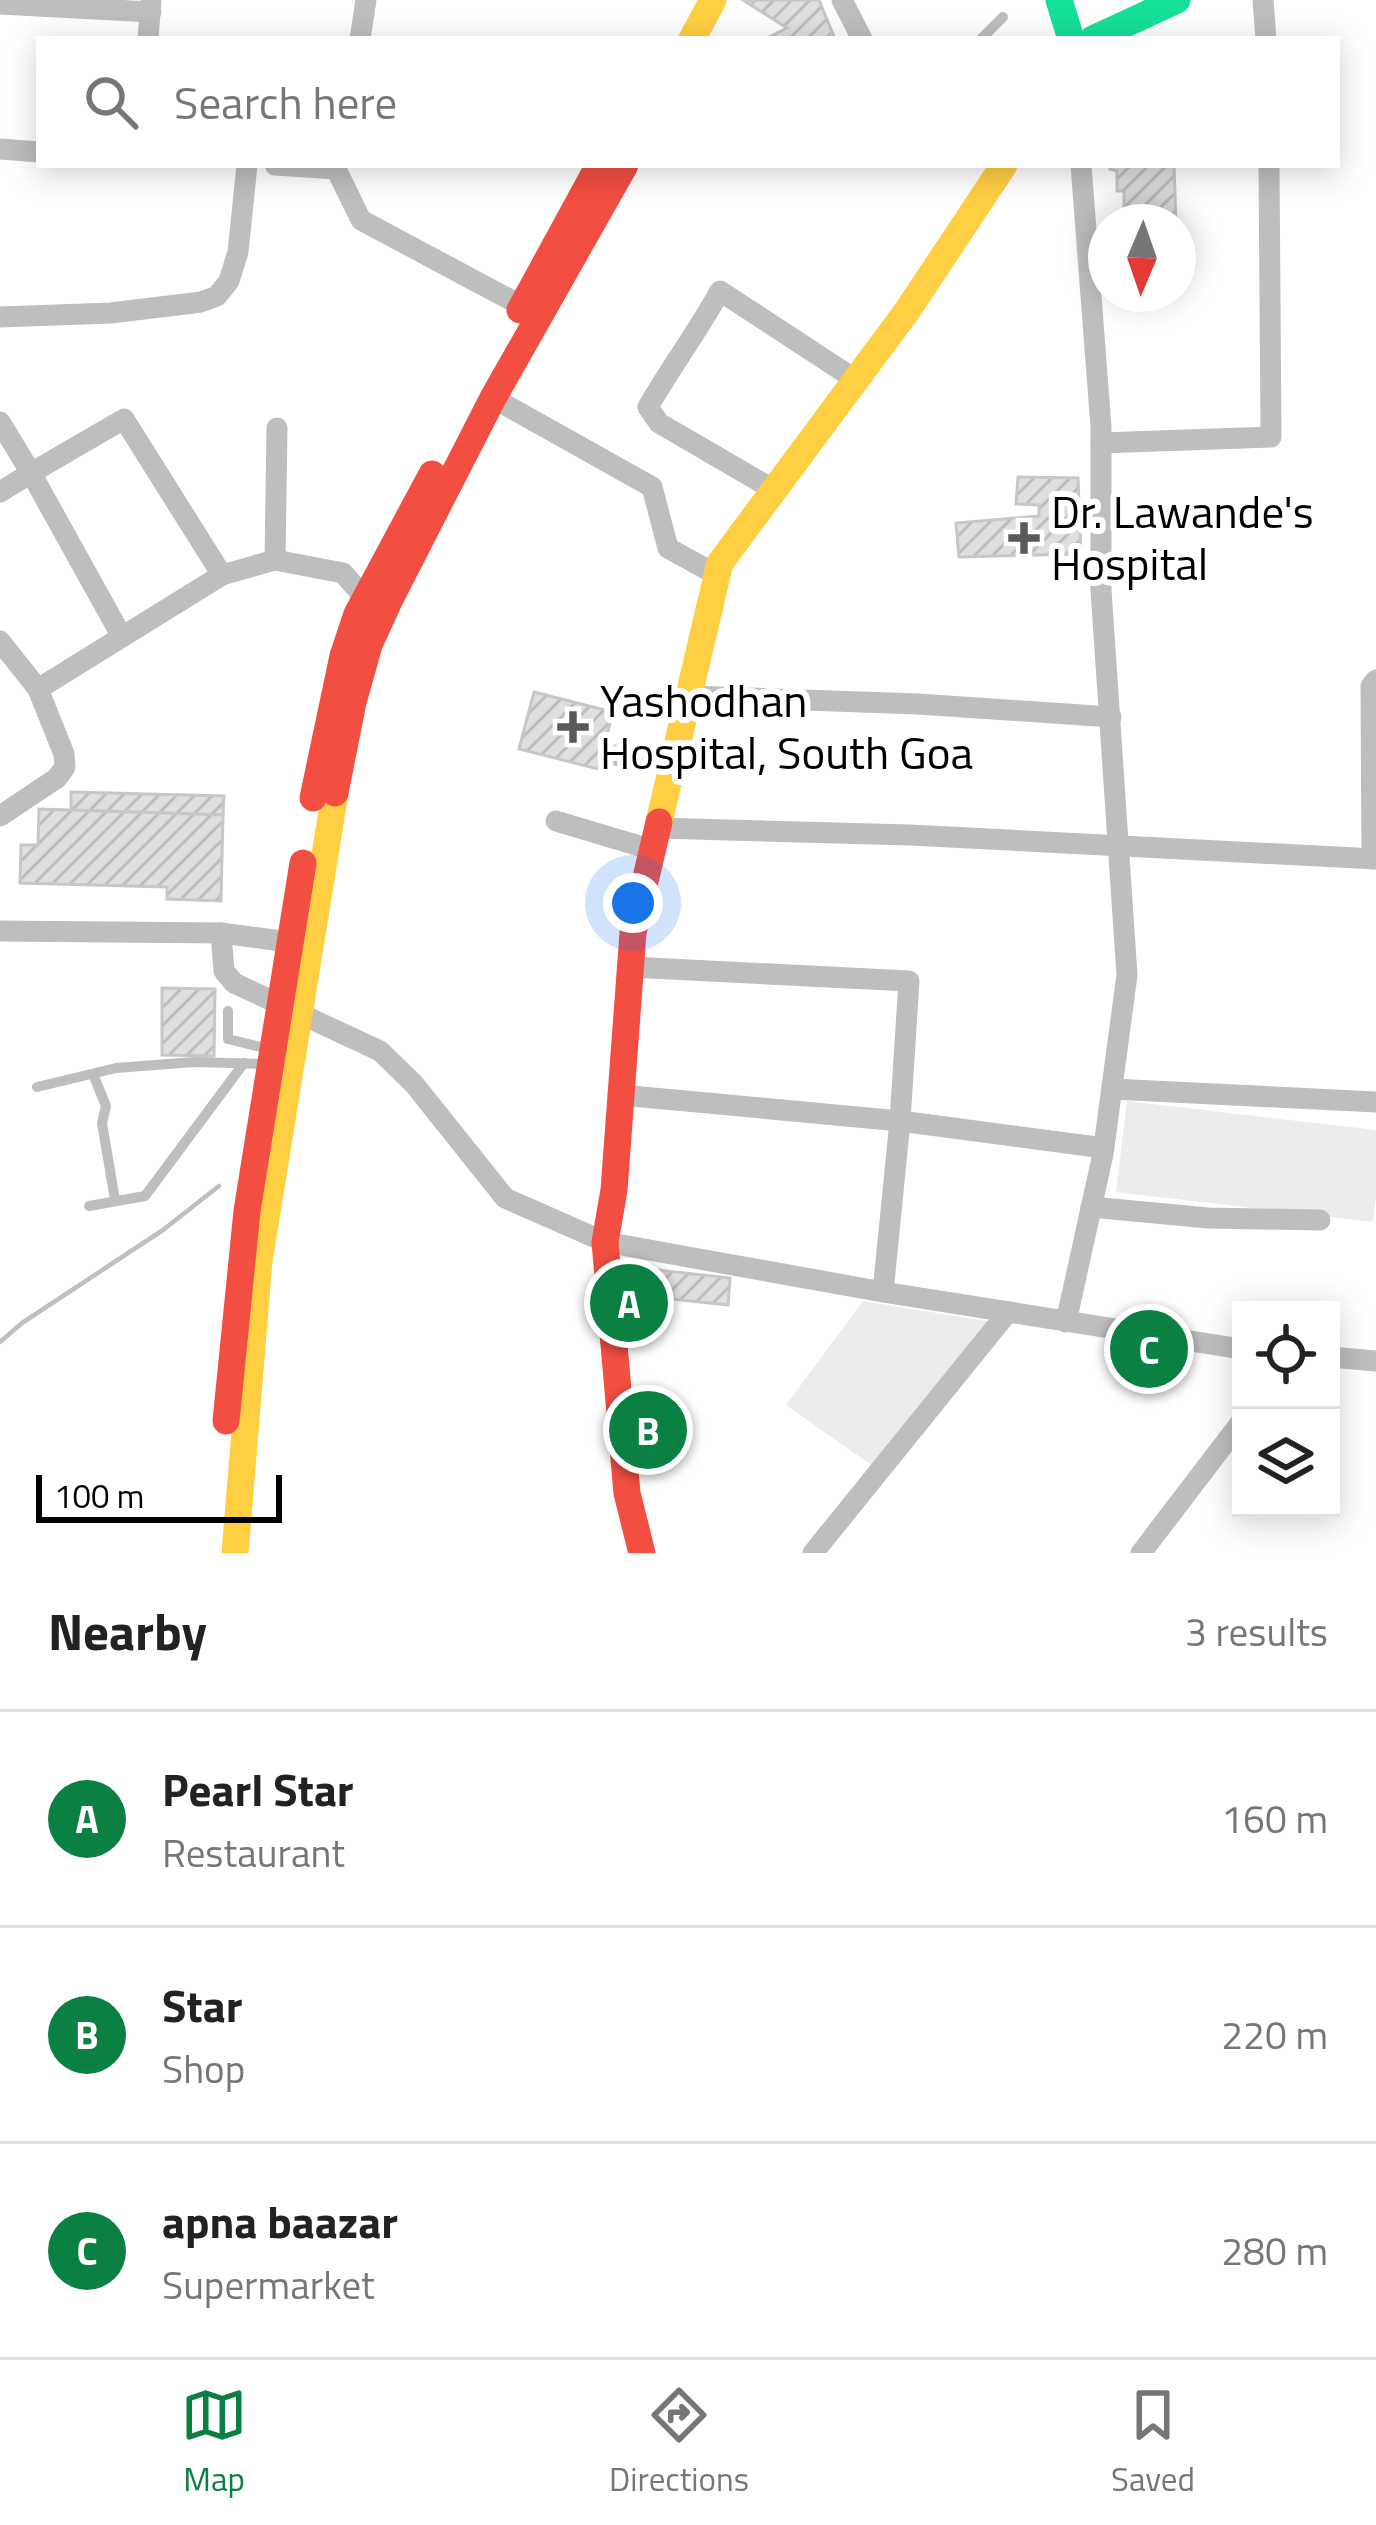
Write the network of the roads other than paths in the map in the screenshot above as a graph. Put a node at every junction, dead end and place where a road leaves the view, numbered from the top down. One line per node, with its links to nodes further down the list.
1 (366, 0): 12 (street)
2 (690, 0): 13 (main road)
3 (713, 0): 14 (main road)
4 (842, 0): 15 (street)
5 (1059, 0): 17 (main road)
6 (1177, 0): 18 (main road)
7 (1263, 0): 19 (street)
8 (0, 4): 9 (street)
9 (151, 6): 11 (street)
10 (1003, 17): 16 (lane)
11 (148, 36)
12 (360, 36)
13 (670, 36)
14 (694, 36)
15 (860, 36)
16 (984, 36)
17 (1070, 36)
18 (1099, 36)
19 (1266, 36)
20 (0, 149): 21 (street)
21 (36, 152)
22 (247, 168): 30 (street)
23 (337, 168): 29 (street)
24 (597, 168): 29 (main road)
25 (623, 168): 32 (main road)
26 (1002, 168): 31 (main road)
27 (1081, 168): 35 (street)
28 (1269, 168): 35 (street)
29 (522, 306): 42 (main road)
30 (0, 317)
31 (856, 380): 37 (main road); 37 (street)
32 (493, 398): 41 (street); 61 (main road)
33 (0, 422): 36 (street)
34 (277, 428): 39 (street)
35 (1101, 442): 48 (street)
36 (32, 472): 38 (street); 40 (street); 43 (street)
37 (774, 490): 41 (main road)
38 (0, 492)
39 (275, 560): 40 (street); 42 (street)
40 (222, 575): 43 (street)
41 (717, 575): 47 (main road)
42 (365, 598): 58 (main road)
43 (122, 637): 46 (street)
44 (0, 640): 46 (street)
45 (1376, 680): 55 (street)
46 (38, 689): 51 (street)
47 (688, 696): 48 (street); 50 (main road)
48 (1111, 717): 54 (street)
49 (614, 755): 50 (street)
50 (673, 766): 53 (main road)
51 (0, 816)
52 (556, 821): 53 (street)
53 (655, 839): 54 (street); 59 (main road)
54 (1119, 844): 55 (street); 65 (street)
55 (1374, 859)
56 (0, 931): 57 (street)
57 (221, 933): 58 (street); 61 (street)
58 (290, 941): 61 (main road)
59 (631, 968): 66 (main road); 68 (street)
60 (228, 1011): 62 (lane)
61 (290, 1011): 62 (main road); 74 (street); 83 (main road)
62 (262, 1059): 63 (lane); 70 (lane); 82 (main road)
63 (92, 1074): 64 (lane); 70 (lane)
64 (37, 1087)
65 (1112, 1089): 67 (street); 69 (street)
66 (621, 1094): 68 (street); 74 (main road)
67 (1376, 1102)
68 (900, 1121): 69 (street); 75 (street)
69 (1104, 1148): 72 (street)
70 (115, 1200): 71 (lane)
71 (89, 1206)
72 (1091, 1207): 73 (street); 77 (street)
73 (1319, 1220)
74 (604, 1242): 75 (street); 84 (main road)
75 (883, 1292): 76 (street)
76 (1008, 1312): 77 (street); 85 (street)
77 (1066, 1322): 78 (street)
78 (1232, 1348)
79 (1340, 1358): 80 (street)
80 (1376, 1360)
81 (1232, 1433): 86 (street)
82 (219, 1553)
83 (235, 1553)
84 (642, 1553)
85 (813, 1553)
86 (1141, 1553)

